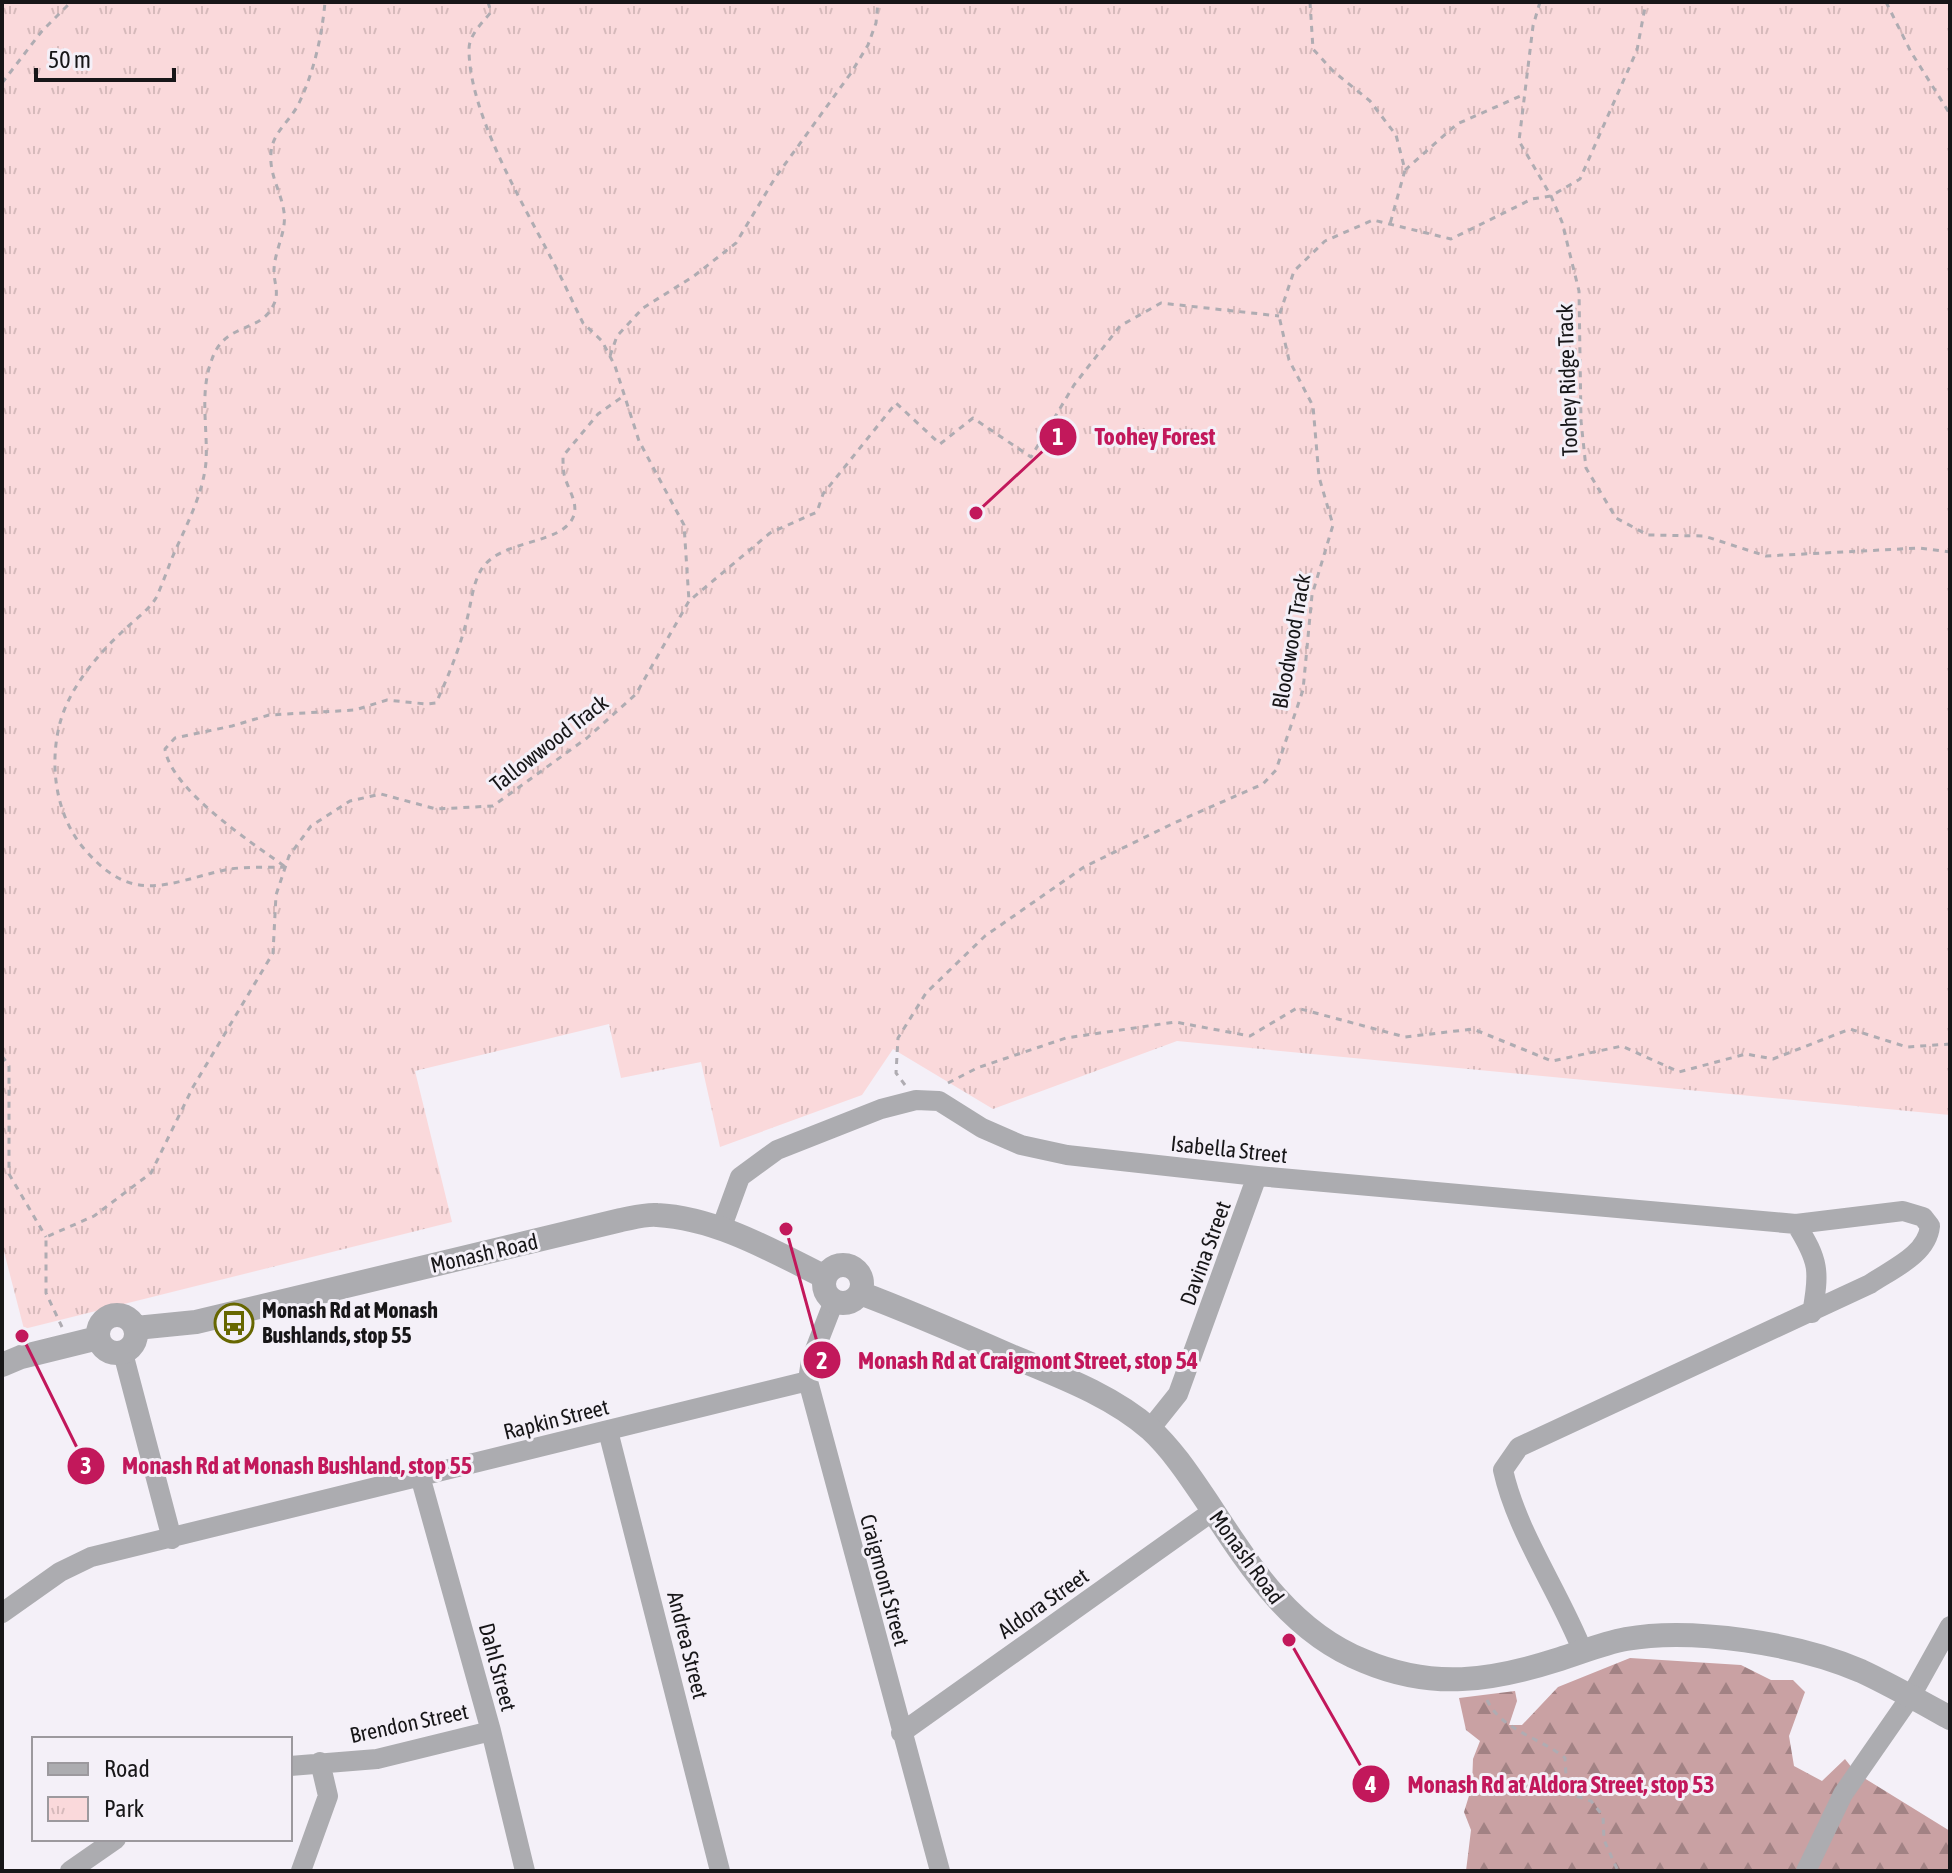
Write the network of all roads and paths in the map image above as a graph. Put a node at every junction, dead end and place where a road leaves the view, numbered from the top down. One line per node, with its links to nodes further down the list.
1 (71, 2): 9 (path)
2 (325, 2): 20 (path)
3 (488, 2): 16 (path)
4 (878, 2): 16 (path)
5 (1310, 2): 12 (path)
6 (1540, 2): 10 (path, Toohey Ridge Track)
7 (1646, 2): 13 (path)
8 (1886, 2): 11 (path)
9 (2, 83)
10 (1525, 94): 12 (path); 13 (path, Toohey Ridge Track)
11 (1950, 114)
12 (1405, 170): 14 (path)
13 (1551, 196): 14 (path); 18 (path, Toohey Ridge Track)
14 (1390, 224): 15 (path)
15 (1279, 316): 19 (path, Tallowwood Track); 23 (path, Bloodwood Track)
16 (610, 356): 17 (path)
17 (625, 395): 19 (path); 20 (path)
18 (1950, 552)
19 (689, 601): 20 (path, Tallowwood Track)
20 (286, 867): 27 (path, Tallowwood Track)
21 (1950, 1044): 23 (path)
22 (2, 1056): 27 (path)
23 (916, 1100): 24 (street, Isabella Street); 26 (street)
24 (1257, 1176): 25 (street, Isabella Street); 38 (street, Davina Street)
25 (1796, 1224): 31 (street); 31 (street, Isabella Street)
26 (721, 1229): 28 (street, Monash Road); 32 (street, Monash Road)
27 (46, 1237): 34 (path)
28 (825, 1277): 29 (street); 30 (street)
29 (860, 1293): 30 (street); 38 (street, Monash Road)
30 (834, 1301): 37 (street, Craigmont Street)
31 (1812, 1313): 45 (street, Isabella Street)
32 (136, 1328): 33 (street, Monash Road); 35 (street)
33 (98, 1338): 34 (street, Monash Road); 35 (street)
34 (70, 1345): 36 (street, Monash Road)
35 (123, 1353): 42 (street)
36 (2, 1365)
37 (808, 1381): 39 (street, Rapkin Street); 50 (street, Craigmont Street)
38 (1150, 1429): 41 (street, Monash Road)
39 (608, 1431): 40 (street, Rapkin Street); 57 (street, Andrea Street)
40 (420, 1476): 42 (street, Rapkin Street); 49 (street, Dahl Street)
41 (1213, 1511): 46 (street, Monash Road); 50 (street, Aldora Street)
42 (172, 1539): 43 (street, Rapkin Street)
43 (2, 1613)
44 (1950, 1626): 47 (street)
45 (1583, 1652): 46 (street, Monash Road); 47 (street, Monash Road)
46 (1479, 1680): 59 (path)
47 (1911, 1696): 48 (street, Monash Road); 60 (street)
48 (1950, 1718)
49 (491, 1731): 51 (street, Brendon Street); 56 (street, Dahl Street)
50 (901, 1733): 58 (street, Craigmont Street)
51 (320, 1762): 52 (street, Brendon Street); 55 (street)
52 (292, 1766)
53 (113, 1841): 54 (street)
54 (70, 1871)
55 (301, 1871)
56 (525, 1871)
57 (720, 1871)
58 (940, 1871)
59 (1618, 1871)
60 (1806, 1871)

